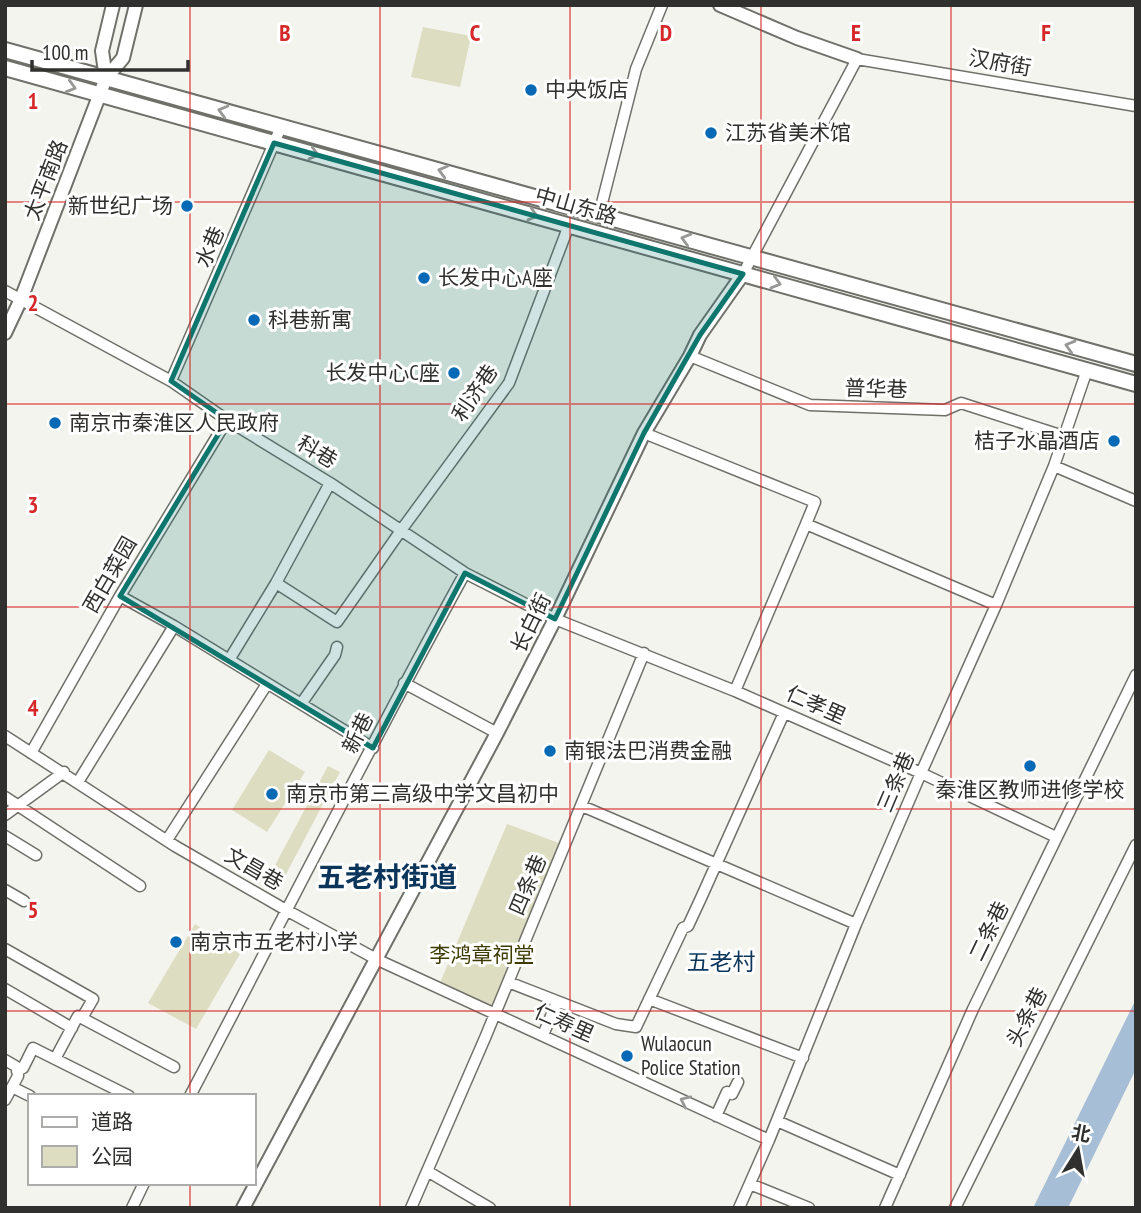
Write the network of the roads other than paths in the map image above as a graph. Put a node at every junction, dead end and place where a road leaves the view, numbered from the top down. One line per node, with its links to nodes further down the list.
1 (113, 5): 8 (street)
2 (136, 5): 8 (street)
3 (662, 5): 13 (street)
4 (720, 5): 6 (street)
5 (5, 50): 8 (main road, 中山东路)
6 (857, 59): 10 (street, 汉府街); 15 (street, 长白街)
7 (5, 68): 9 (main road, 中山东路, one-way to 9)
8 (106, 78): 9 (street, 太平南路); 11 (main road, 中山东路, one-way to 8)
9 (100, 94): 12 (main road, 中山东路); 18 (street, 太平南路)
10 (1136, 106)
11 (281, 127): 12 (street, 水巷); 13 (main road, 中山东路, one-way to 11)
12 (274, 143): 14 (main road, 中山东路, one-way to 14); 23 (street, 水巷)
13 (599, 215): 15 (main road, 中山东路, one-way to 13)
14 (569, 225): 16 (main road, 中山东路); 32 (street, 利济巷)
15 (752, 257): 16 (street, 长白街); 21 (main road, 中山东路, one-way to 15)
16 (743, 274): 20 (street, 长白街); 22 (main road, 中山东路, one-way to 22)
17 (5, 291): 18 (street, 科巷)
18 (21, 299): 19 (street, 太平南路); 23 (street, 科巷)
19 (5, 333)
20 (690, 356): 26 (street, 长白街); 27 (street, 普华巷)
21 (1136, 364)
22 (1087, 370): 24 (main road, 中山东路); 27 (street, 三条巷)
23 (171, 381): 25 (street, 科巷)
24 (1136, 384)
25 (227, 420): 29 (street, 科巷); 35 (street, 西白菜园)
26 (644, 433): 31 (street); 37 (street, 长白街)
27 (1063, 436): 28 (street, 三条巷)
28 (1054, 466): 30 (street); 36 (street, 三条巷)
29 (330, 483): 32 (street, 科巷); 34 (street)
30 (1136, 501)
31 (806, 524): 36 (street); 45 (street)
32 (402, 529): 33 (street, 科巷); 34 (street, 利济巷)
33 (465, 573): 37 (street, 科巷); 43 (street, 新巷)
34 (276, 583): 41 (street)
35 (120, 596): 38 (street); 51 (street, 西白菜园)
36 (996, 605): 53 (street, 三条巷)
37 (555, 619): 40 (street, 仁孝里); 48 (street, 长白街)
38 (174, 626): 41 (street); 54 (street)
39 (337, 647): 46 (street)
40 (644, 653): 45 (street, 仁孝里); 57 (street, 四条巷)
41 (229, 660): 44 (street)
42 (1136, 675): 60 (street, 二条巷)
43 (404, 683): 48 (street); 50 (street, 新巷)
44 (267, 684): 46 (street); 61 (street)
45 (735, 691): 47 (street, 仁孝里)
46 (301, 704): 50 (street)
47 (784, 713): 53 (street, 仁孝里); 64 (street)
48 (497, 733): 71 (street, 长白街)
49 (5, 736): 51 (street, 文昌巷)
50 (373, 748): 68 (street, 新巷)
51 (31, 753): 52 (street, 文昌巷)
52 (64, 772): 54 (street, 文昌巷); 56 (street)
53 (921, 773): 60 (street, 仁孝里); 69 (street, 三条巷)
54 (78, 782): 61 (street, 文昌巷)
55 (5, 797): 56 (street)
56 (18, 805): 58 (street); 65 (street)
57 (582, 806): 64 (street); 72 (street, 四条巷)
58 (5, 815)
59 (5, 836): 63 (street)
60 (1056, 836): 95 (street, 二条巷)
61 (167, 840): 68 (street, 文昌巷)
62 (1136, 845): 107 (street, 头条巷)
63 (36, 855)
64 (716, 863): 69 (street); 74 (street)
65 (140, 886)
66 (5, 890): 67 (street)
67 (24, 901)
68 (286, 910): 71 (street, 文昌巷); 88 (street, 新巷)
69 (856, 924): 80 (street, 三条巷)
70 (5, 949): 77 (street)
71 (378, 960): 76 (street, 文昌巷); 96 (street, 长白街)
72 (508, 982): 75 (street); 76 (street, 四条巷)
73 (5, 989): 78 (street)
74 (649, 999): 75 (street); 80 (street)
75 (557, 1002): 79 (street)
76 (495, 1014): 79 (street, 仁寿里); 94 (street, 四条巷)
77 (82, 1018): 78 (street); 83 (street)
78 (72, 1028): 81 (street)
79 (542, 1035): 91 (street, 仁寿里, one-way to 79)
80 (803, 1058): 92 (street, 三条巷)
81 (55, 1059): 84 (street); 87 (street)
82 (5, 1060): 84 (street)
83 (174, 1067)
84 (17, 1071): 86 (street)
85 (738, 1082): 91 (street)
86 (12, 1087): 89 (street); 90 (street)
87 (125, 1094)
88 (191, 1094)
89 (28, 1095)
90 (5, 1100)
91 (716, 1116): 93 (street, 仁寿里)
92 (777, 1121): 93 (street, 三条巷); 95 (street)
93 (769, 1140): 97 (street, 三条巷)
94 (427, 1171): 102 (street, 四条巷); 103 (street)
95 (900, 1175): 106 (street, 二条巷)
96 (256, 1184)
97 (750, 1184): 104 (street, 三条巷); 105 (street)
98 (143, 1185): 100 (street)
99 (256, 1185): 101 (street, 长白街)
100 (132, 1208)
101 (243, 1208)
102 (411, 1208)
103 (490, 1208)
104 (738, 1208)
105 (809, 1208)
106 (886, 1208)
107 (955, 1208)

